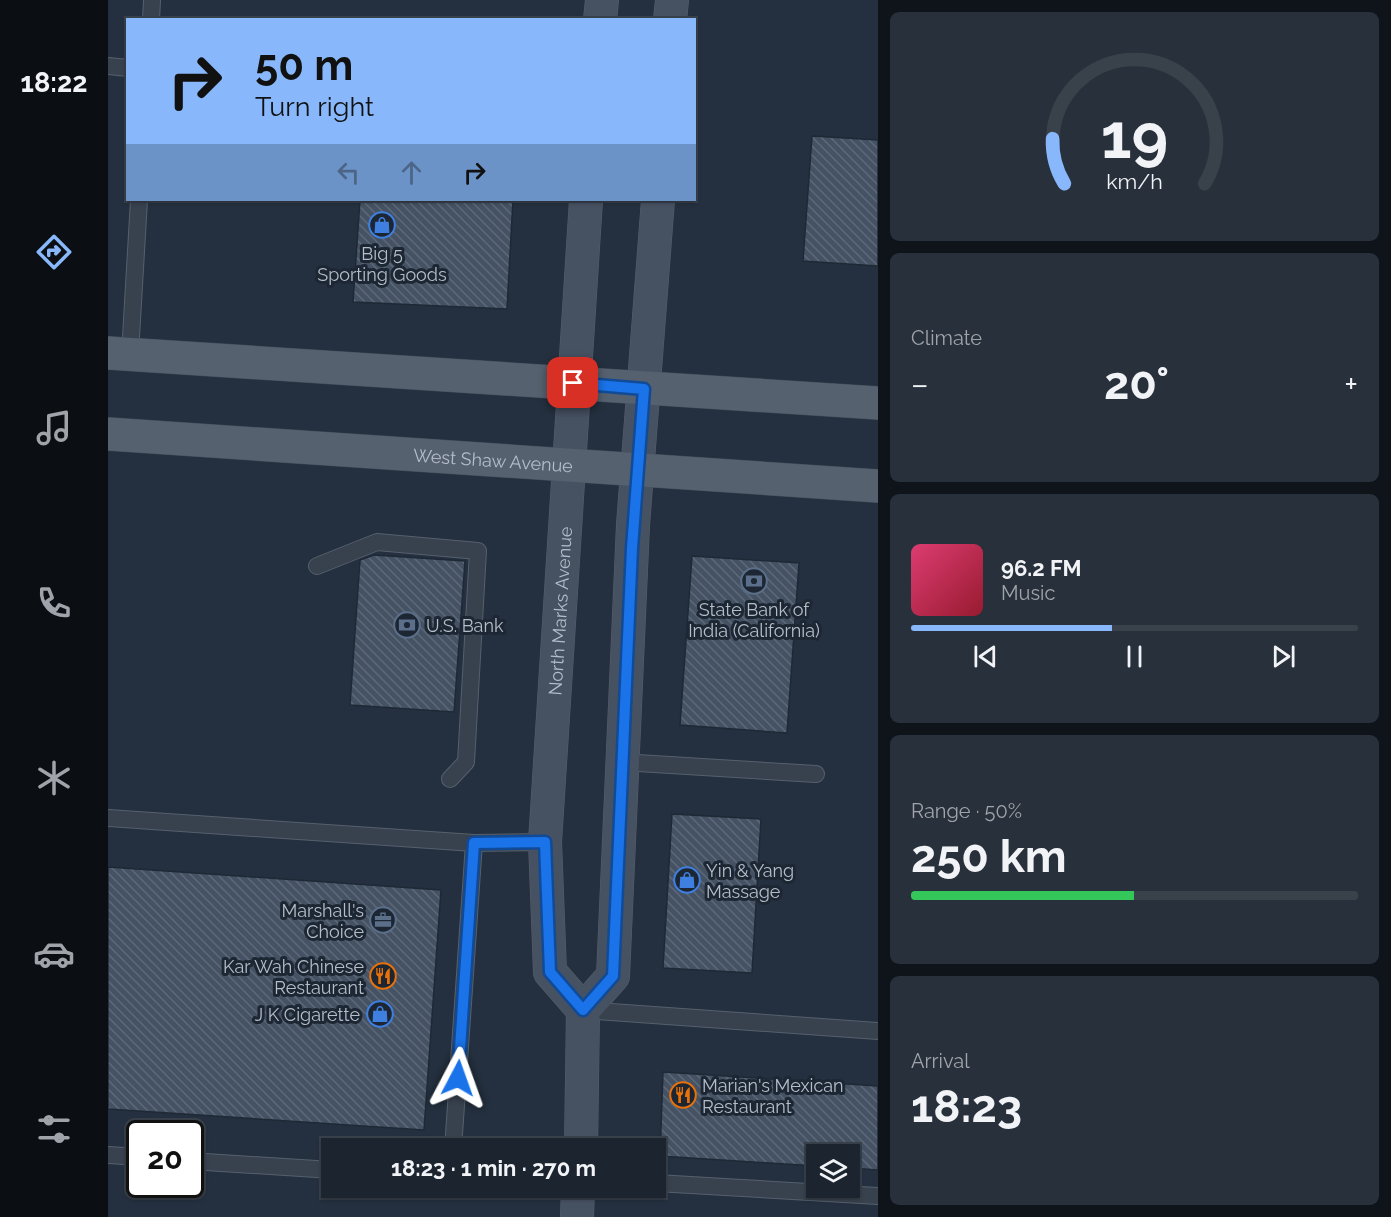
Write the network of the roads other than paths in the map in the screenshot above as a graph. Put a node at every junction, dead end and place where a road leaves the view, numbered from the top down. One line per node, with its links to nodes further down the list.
1 (152, 0): 4 (lane)
2 (602, 0): 5 (main road)
3 (672, 0): 6 (main road)
4 (151, 18)
5 (600, 18)
6 (670, 18)
7 (108, 66): 8 (lane)
8 (126, 68)
9 (139, 201): 12 (lane)
10 (586, 201): 13 (main road, North Marks Avenue)
11 (658, 201): 14 (main road)
12 (115, 354): 13 (main road)
13 (573, 383): 14 (main road); 17 (main road, North Marks Avenue)
14 (644, 389): 15 (main road); 18 (main road)
15 (878, 403)
16 (108, 434): 17 (main road, West Shaw Avenue)
17 (568, 464): 18 (main road, West Shaw Avenue); 25 (main road, North Marks Avenue)
18 (638, 469): 19 (main road, West Shaw Avenue); 21 (main road)
19 (878, 486)
20 (317, 566): 23 (lane)
21 (621, 762): 22 (lane); 27 (main road)
22 (816, 774)
23 (450, 778)
24 (108, 818): 26 (lane)
25 (545, 842): 26 (lane); 27 (main road, North Marks Avenue)
26 (474, 843): 29 (lane)
27 (583, 1010): 28 (lane); 30 (main road)
28 (878, 1031)
29 (454, 1138)
30 (580, 1138)
31 (108, 1155): 32 (lane)
32 (126, 1156)
33 (204, 1162): 34 (lane)
34 (321, 1169)
35 (666, 1184): 36 (lane)
36 (878, 1196)
37 (578, 1198): 38 (main road)
38 (577, 1217)

